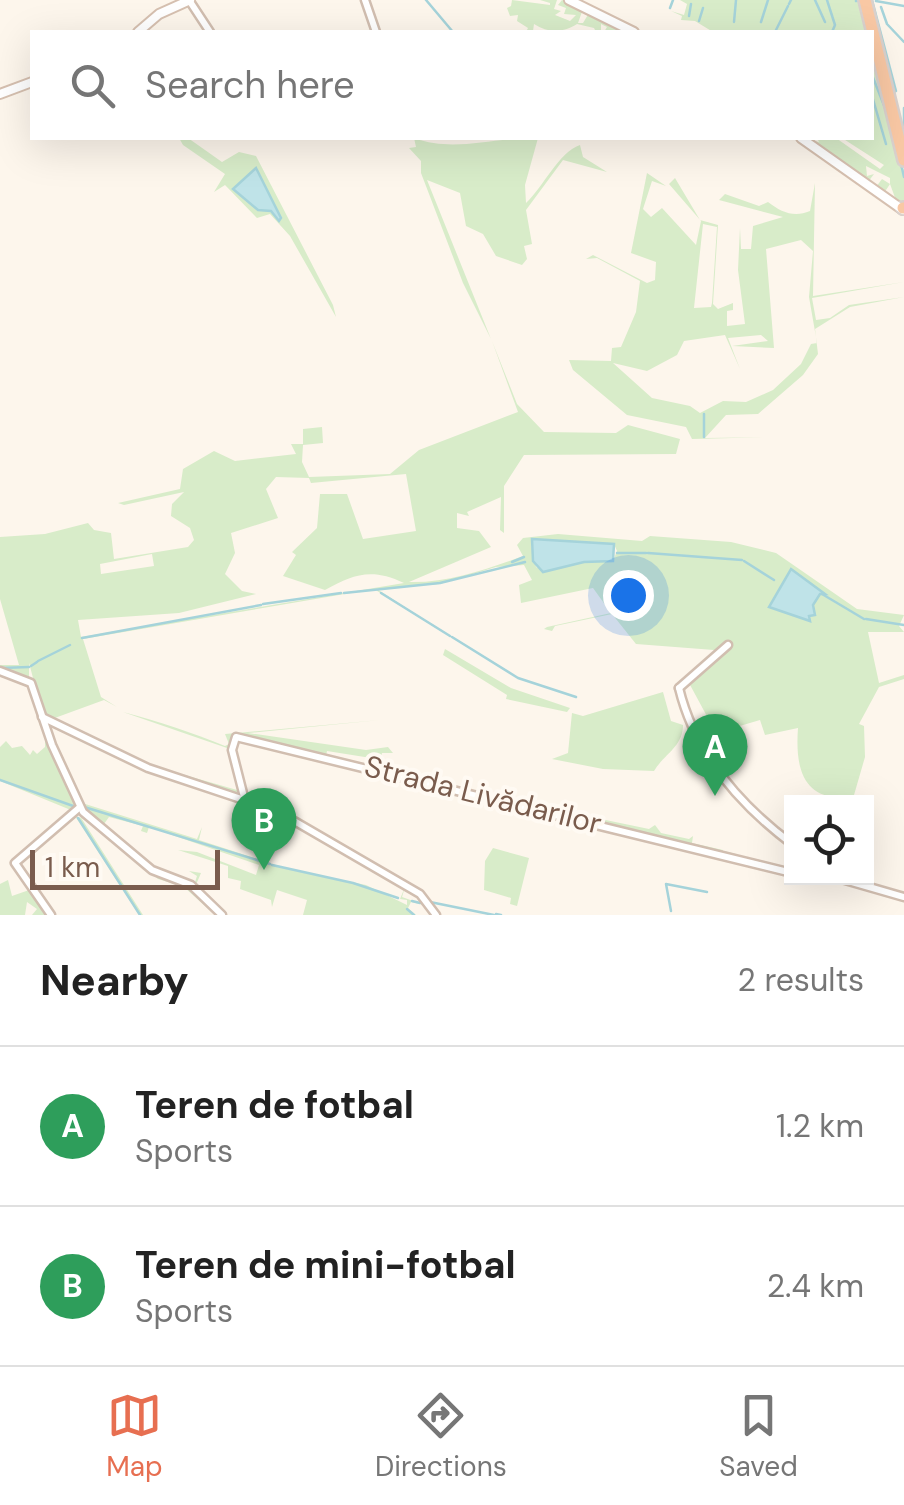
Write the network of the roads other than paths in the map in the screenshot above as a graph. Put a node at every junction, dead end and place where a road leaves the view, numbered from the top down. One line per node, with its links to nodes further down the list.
1 (190, 0): 5 (main road); 6 (street)
2 (364, 0): 7 (street)
3 (569, 0): 8 (main road)
4 (865, 0): 9 (highway)
5 (140, 30)
6 (209, 30)
7 (375, 30)
8 (630, 30)
9 (871, 30)
10 (874, 43): 15 (highway)
11 (874, 43): 16 (highway)
12 (30, 83): 13 (main road)
13 (0, 94)
14 (804, 140): 17 (main road)
15 (904, 160)
16 (904, 168)
17 (902, 208)
18 (728, 645): 23 (street)
19 (0, 671): 20 (street)
20 (42, 717): 21 (street); 22 (street)
21 (244, 797): 24 (street, Strada Livădarilor); 29 (street)
22 (80, 812): 27 (street); 28 (street)
23 (784, 837)
24 (784, 871)
25 (857, 885): 26 (street)
26 (904, 898)
27 (51, 915)
28 (222, 915)
29 (436, 915)

